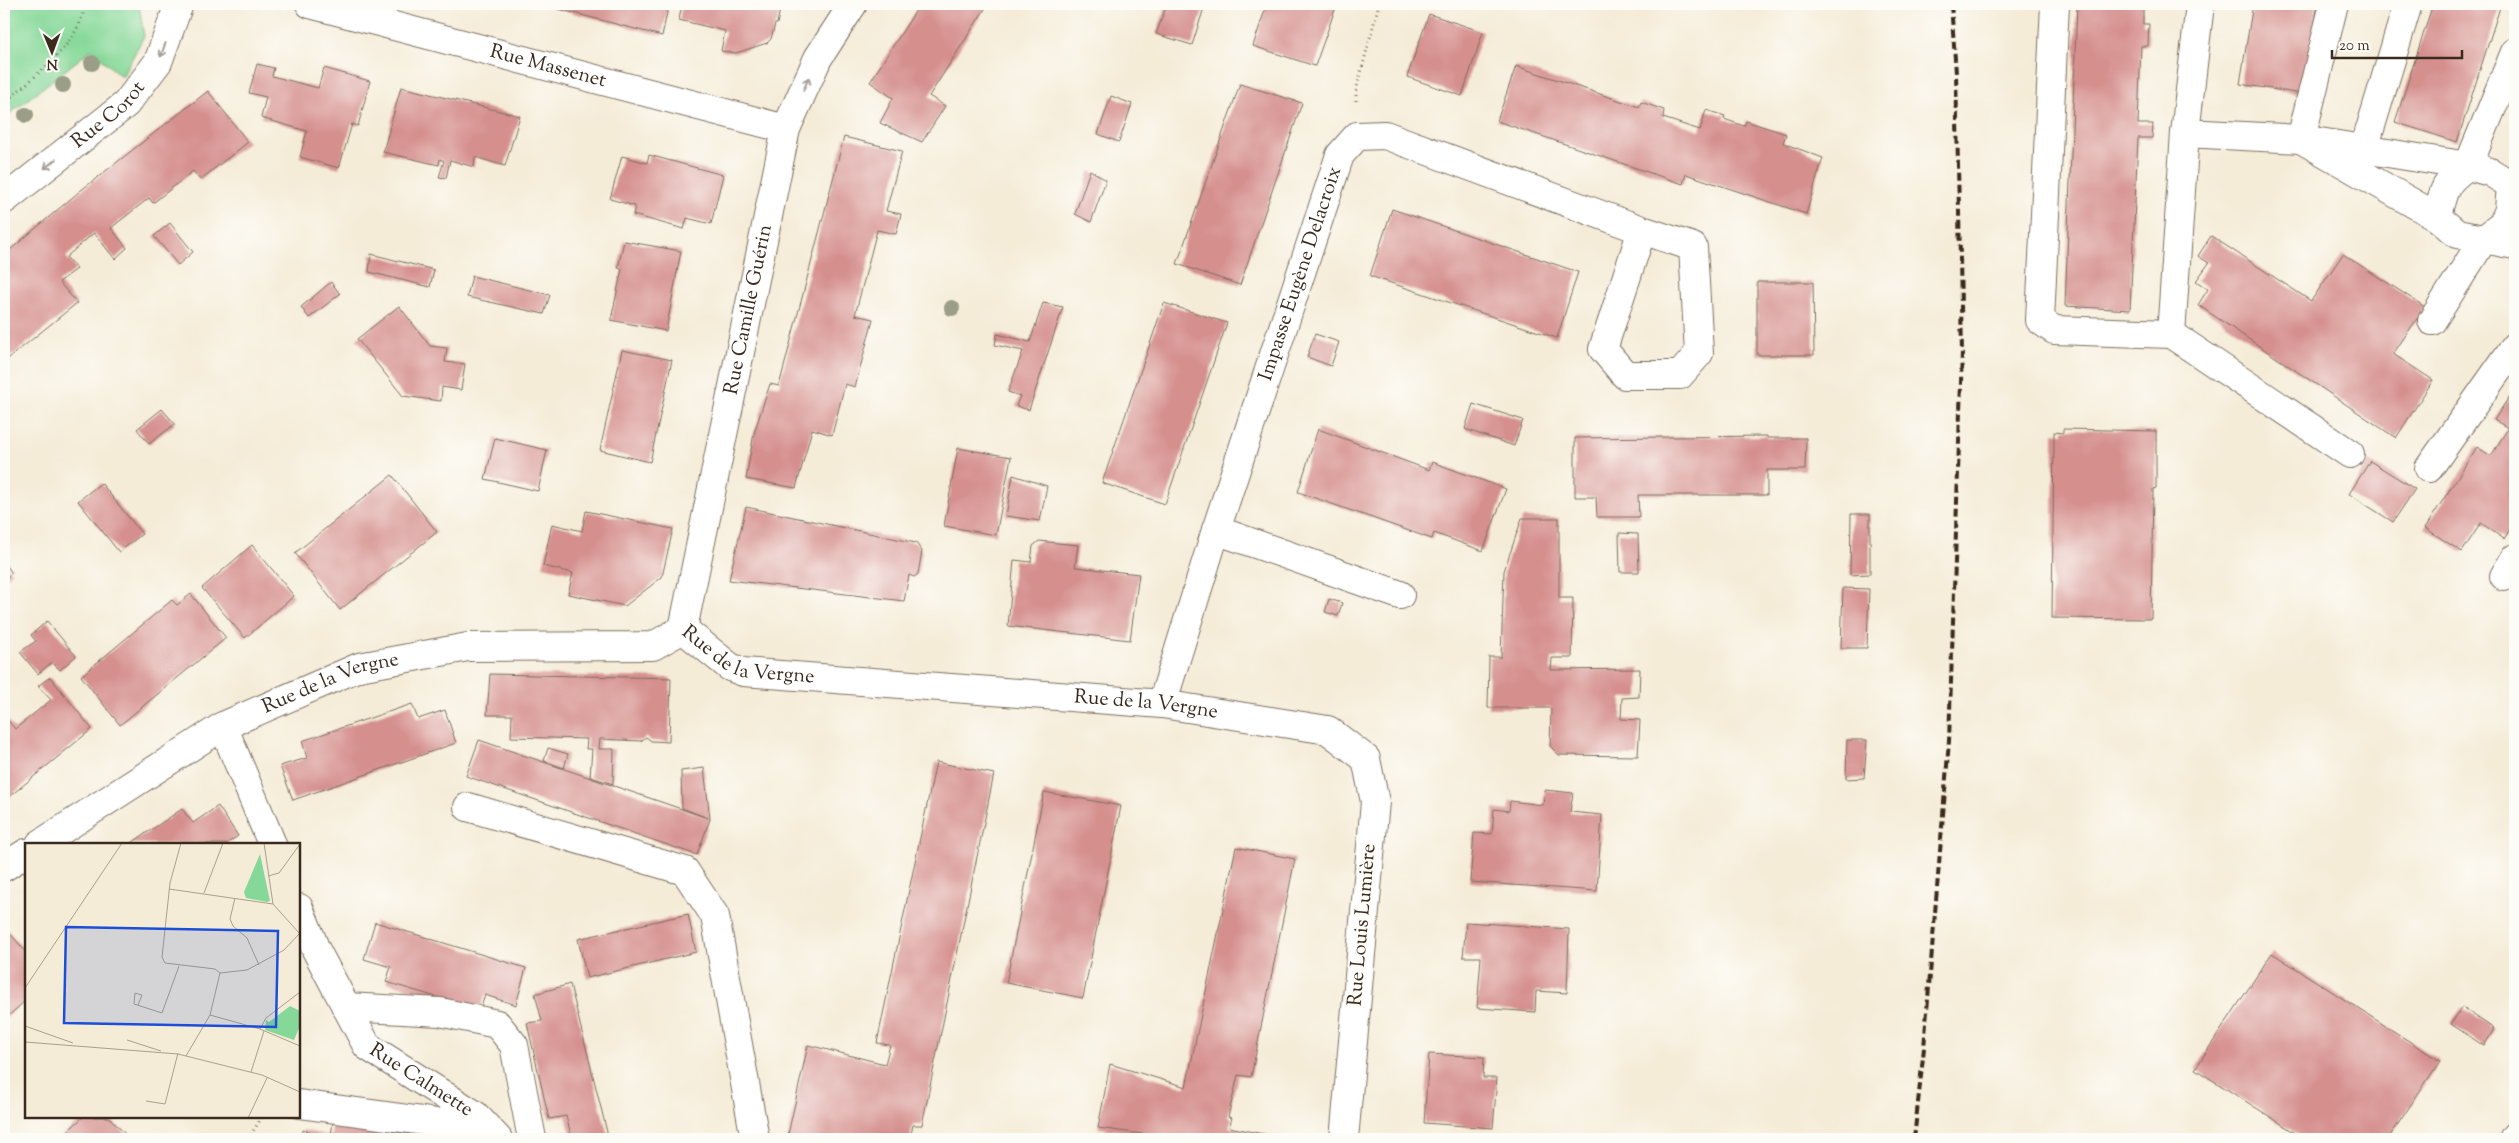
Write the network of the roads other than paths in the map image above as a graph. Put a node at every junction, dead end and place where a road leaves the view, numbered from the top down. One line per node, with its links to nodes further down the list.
1 (179, 4): 15 (street, Rue Corot, one-way to 15)
2 (310, 4): 9 (street, Rue Massenet)
3 (853, 4): 9 (street, Rue Camille Guérin, one-way to 3)
4 (2055, 4): 21 (street)
5 (2200, 4): 10 (street)
6 (2334, 4): 11 (street)
7 (2408, 4): 12 (street)
8 (2515, 52): 13 (street)
9 (786, 129): 27 (street, Rue Camille Guérin)
10 (2185, 133): 11 (street); 21 (street)
11 (2301, 139): 12 (street); 16 (street)
12 (2364, 149): 13 (street)
13 (2468, 166): 14 (street); 16 (street)
14 (2514, 183): 18 (street)
15 (4, 200)
16 (2437, 217): 18 (street)
17 (1642, 230): 17 (street); 25 (street, Impasse Eugène Delacroix)
18 (2483, 240): 19 (street); 20 (street)
19 (2515, 245)
20 (2432, 321)
21 (2171, 334): 23 (street)
22 (2515, 346): 24 (street)
23 (2350, 454)
24 (2429, 468)
25 (1216, 530): 26 (street); 28 (street, Impasse Eugène Delacroix)
26 (1400, 595)
27 (683, 629): 28 (street, Rue de la Vergne); 29 (street, Rue de la Vergne)
28 (1162, 704): 30 (street, Rue de la Vergne)
29 (223, 726): 32 (street, Rue de la Vergne); 33 (street)
30 (1328, 730): 42 (street, Rue Louis Lumière)
31 (468, 807): 41 (street)
32 (42, 843)
33 (272, 843)
34 (25, 854): 35 (street)
35 (4, 868)
36 (300, 910): 37 (street, Rue Calmette)
37 (346, 1007): 39 (street, Rue Calmette); 40 (street)
38 (300, 1104): 39 (street)
39 (494, 1135)
40 (532, 1139)
41 (755, 1139)
42 (1344, 1139)

